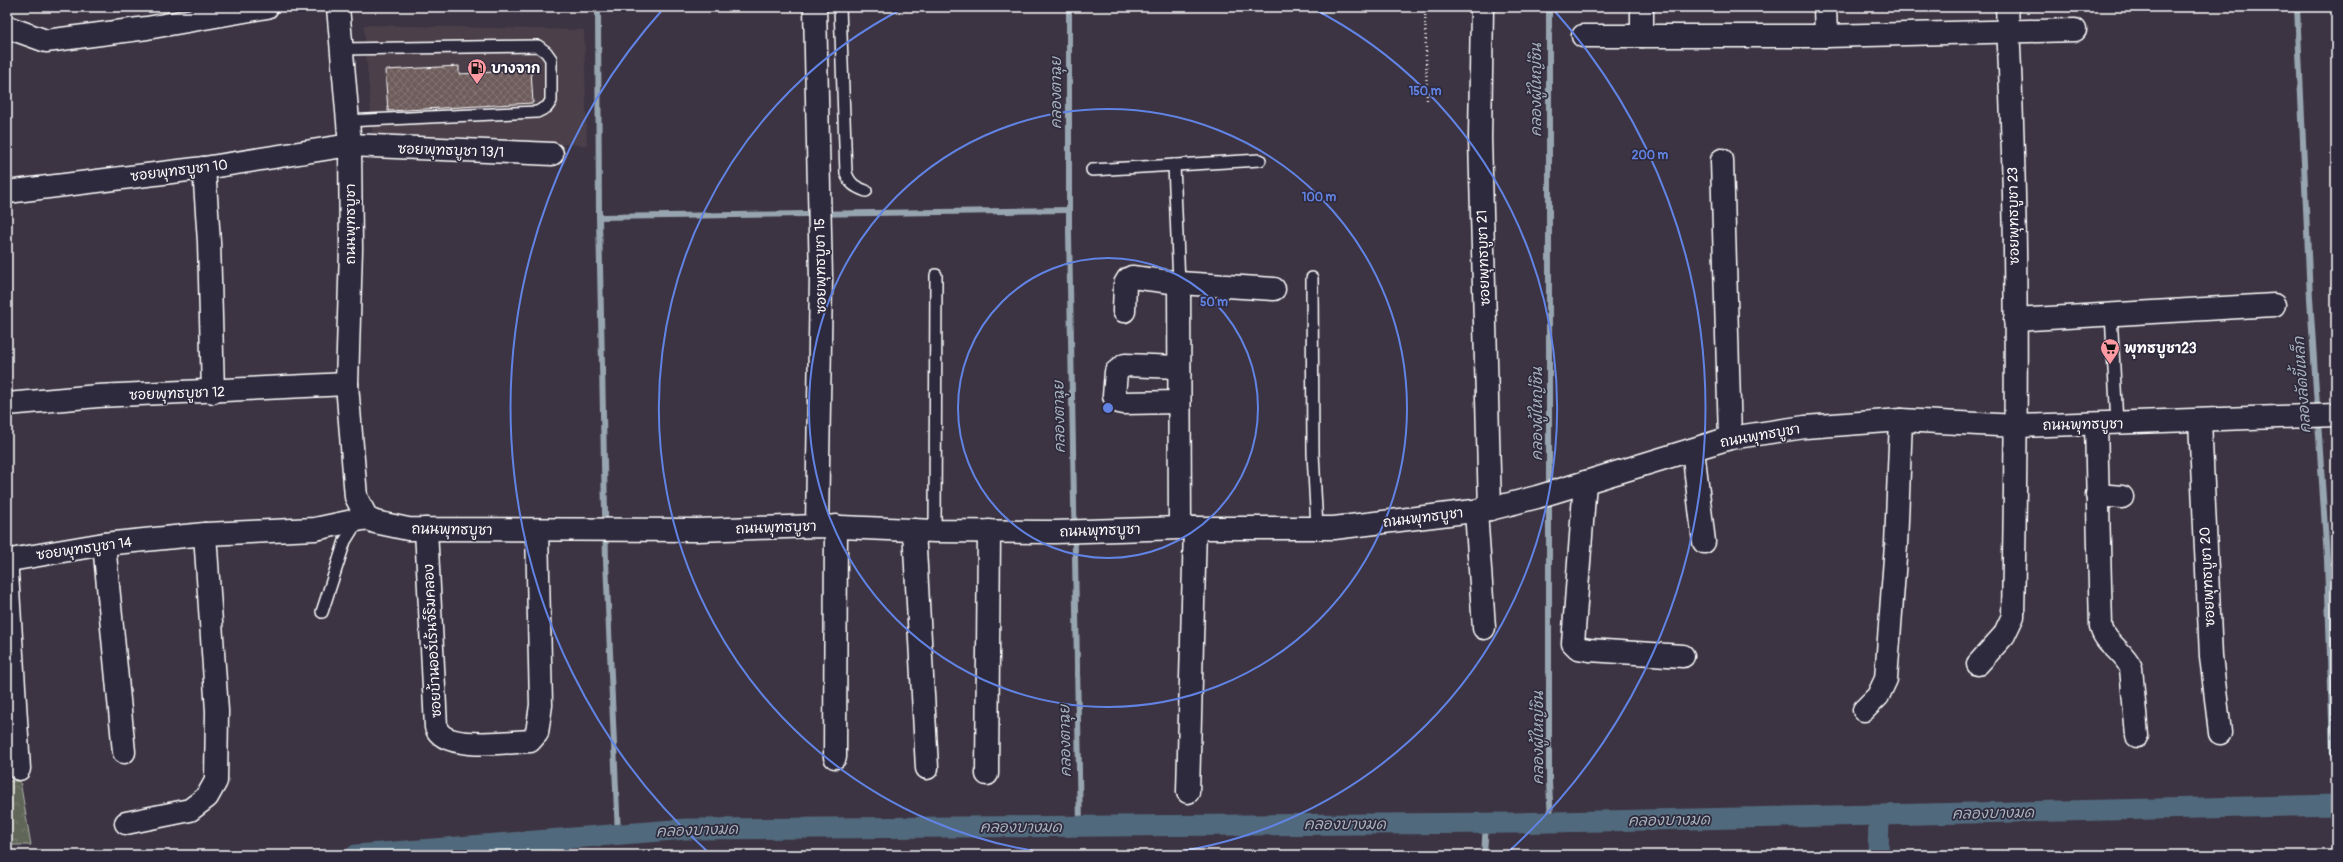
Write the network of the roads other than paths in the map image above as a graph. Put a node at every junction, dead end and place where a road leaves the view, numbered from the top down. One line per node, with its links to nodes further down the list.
1 (267, 7): 9 (street)
2 (338, 7): 15 (street, ถนนพุทธบูชา)
3 (815, 7): 52 (street, ซอยพุทธบูชา 15)
4 (840, 7): 24 (lane)
5 (1482, 7): 50 (street, ซอยพุทธบูชา 21)
6 (1642, 7): 13 (street)
7 (1825, 7): 14 (street)
8 (2007, 7): 11 (street, ซอยพุทธบูชา 23)
9 (7, 27)
10 (2075, 30): 11 (street)
11 (2009, 33): 14 (street); 33 (street, ซอยพุทธบูชา 23)
12 (1584, 36): 13 (street)
13 (1642, 36): 14 (street)
14 (1826, 36)
15 (341, 49): 16 (street, ถนนพุทธบูชา); 16 (lane)
16 (346, 121): 17 (street, ถนนพุทธบูชา)
17 (350, 146): 18 (street, ซอยพุทธบูชา 13/1); 22 (street, ซอยพุทธบูชา 10); 35 (street, ถนนพุทธบูชา)
18 (552, 154)
19 (1260, 160): 21 (lane)
20 (1722, 160): 45 (street)
21 (1174, 165): 23 (lane); 28 (lane)
22 (204, 168): 25 (street, ซอยพุทธบูชา 10); 36 (street)
23 (1092, 170)
24 (866, 191)
25 (7, 192)
26 (936, 275): 56 (lane)
27 (1312, 278): 54 (lane)
28 (1179, 283): 29 (street); 31 (street); 34 (street)
29 (1274, 289)
30 (2274, 305): 32 (street)
31 (1124, 311)
32 (2111, 314): 33 (street); 43 (lane)
33 (2015, 320): 44 (street, ซอยพุทธบูชา 23)
34 (1179, 367): 37 (street); 37 (street)
35 (348, 384): 36 (street, ซอยพุทธบูชา 12); 51 (street, ถนนพุทธบูชา)
36 (213, 392): 38 (street, ซอยพุทธบูชา 12)
37 (1179, 402): 53 (street)
38 (7, 404)
39 (2336, 415): 41 (street, ถนนพุทธบูชา)
40 (1901, 420): 44 (street, ถนนพุทธบูชา); 45 (street, ถนนพุทธบูชา); 66 (street)
41 (2200, 422): 43 (street, ถนนพุทธบูชา); 67 (street, ซอยพุทธบูชา 20)
42 (2096, 424): 43 (street, ถนนพุทธบูชา); 44 (street, ถนนพุทธบูชา); 48 (street)
43 (2117, 424)
44 (2017, 426): 65 (street, ซอยพุทธบูชา 23)
45 (1730, 438): 46 (street, ถนนพุทธบูชา)
46 (1693, 450): 47 (street, ถนนพุทธบูชา); 60 (street)
47 (1575, 485): 50 (street, ถนนพุทธบูชา); 64 (street)
48 (2097, 495): 49 (street); 68 (street)
49 (2122, 497)
50 (1483, 510): 54 (street, ถนนพุทธบูชา); 63 (street, ซอยพุทธบูชา 21)
51 (362, 519): 55 (street, ถนนพุทธบูชา); 59 (street, ซอยพุทธบูชา 14); 62 (lane)
52 (826, 526): 56 (street, ถนนพุทธบูชา); 57 (street, ถนนพุทธบูชา); 70 (street, ซอยพุทธบูชา 15)
53 (1187, 528): 54 (street, ถนนพุทธบูชา); 58 (street, ถนนพุทธบูชา); 74 (street)
54 (1316, 528)
55 (426, 529): 57 (street, ถนนพุทธบูชา); 57 (street, ซอยบ้านออร์เร้นจ์ริมคลอง)
56 (925, 530): 58 (street, ถนนพุทธบูชา); 71 (street)
57 (537, 531)
58 (989, 531): 73 (street)
59 (205, 534): 61 (street, ซอยพุทธบูชา 14); 75 (street)
60 (1704, 542)
61 (104, 544): 69 (street); 72 (street, ซอยพุทธบูชา 14)
62 (322, 612)
63 (1484, 628)
64 (1682, 656)
65 (1978, 664)
66 (1864, 710)
67 (2220, 732)
68 (2137, 736)
69 (124, 752)
70 (835, 757)
71 (927, 768)
72 (19, 769)
73 (987, 774)
74 (1188, 792)
75 (126, 822)

